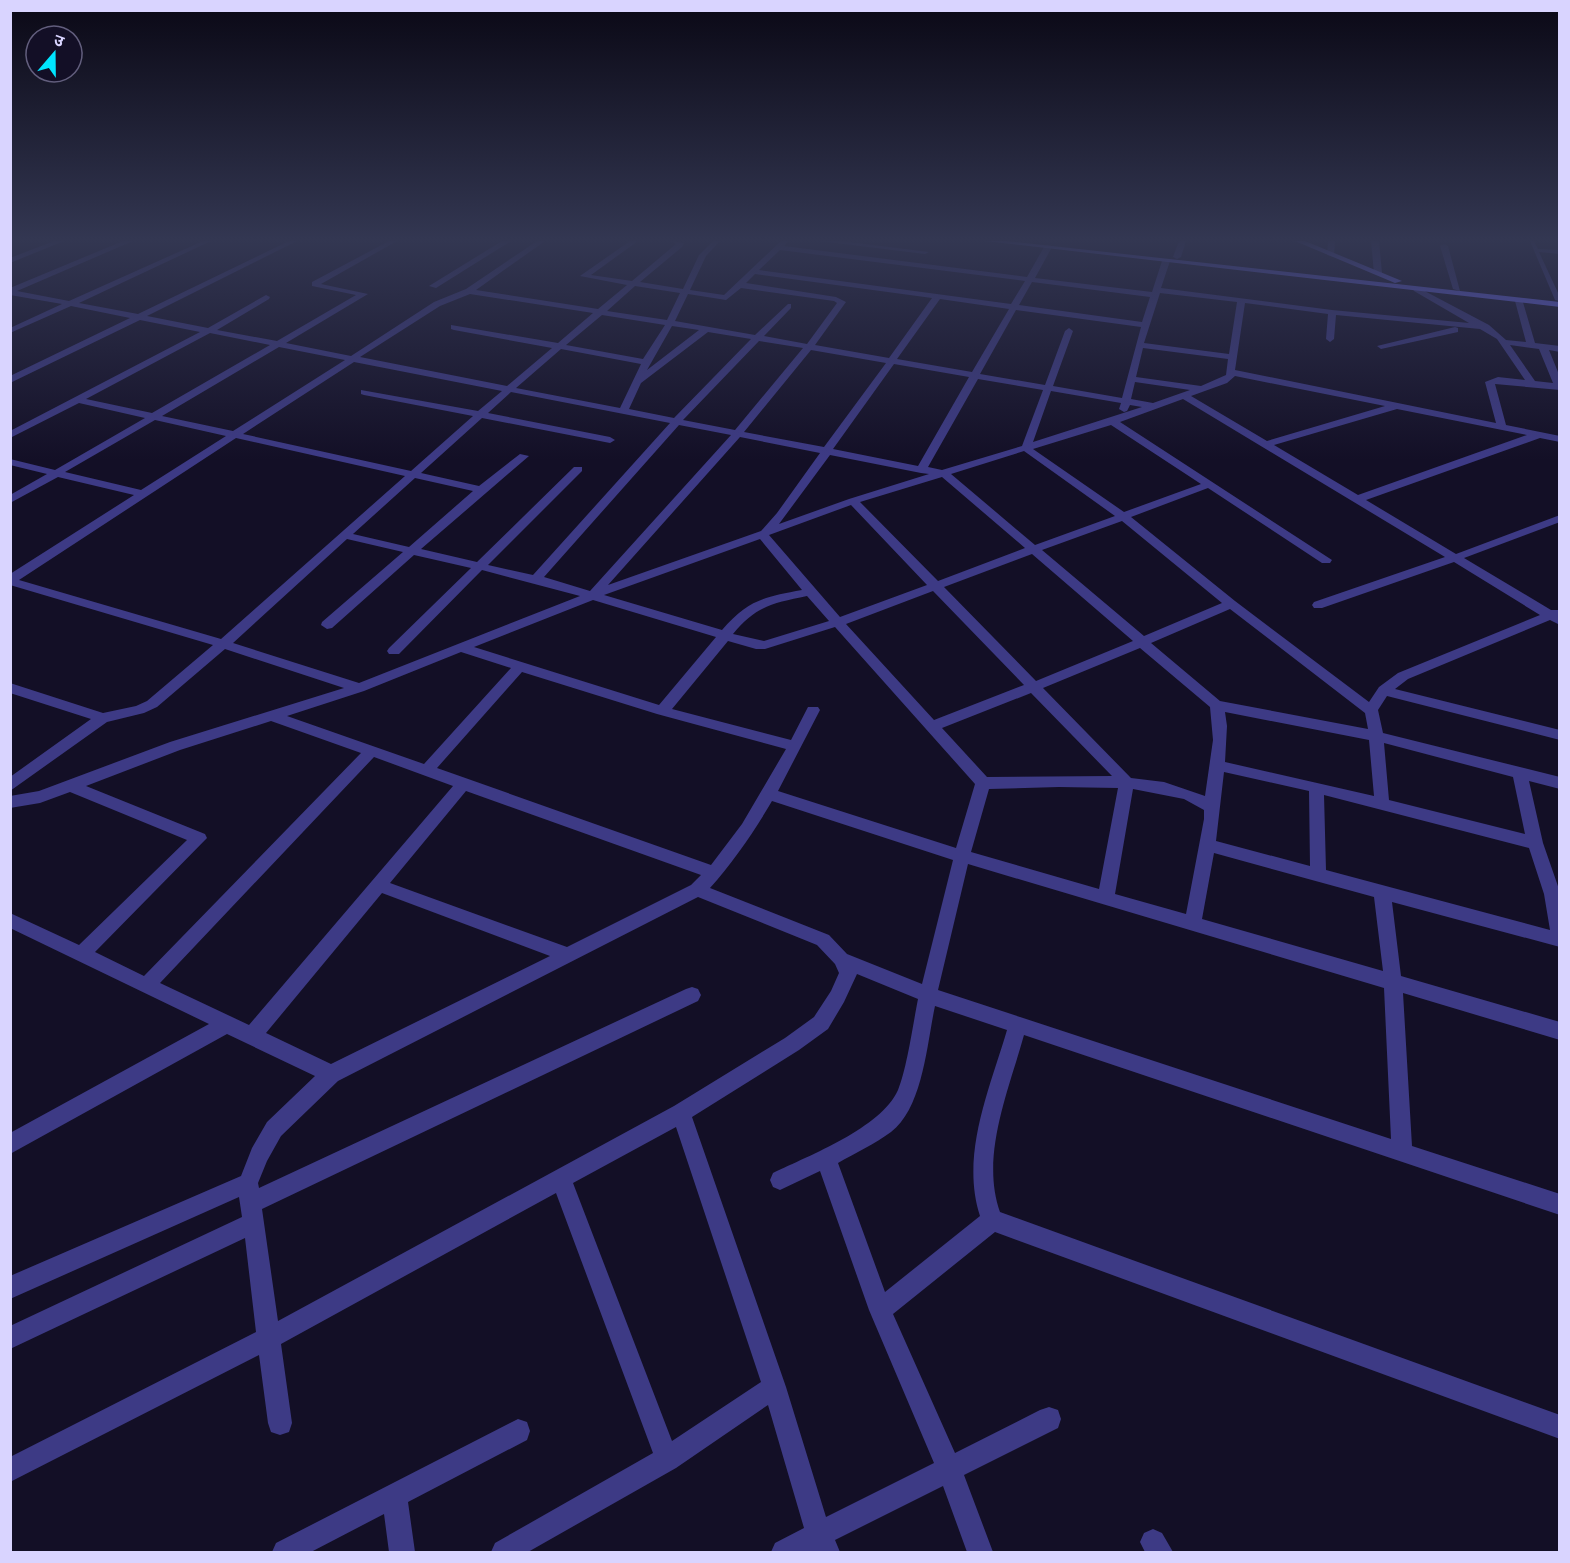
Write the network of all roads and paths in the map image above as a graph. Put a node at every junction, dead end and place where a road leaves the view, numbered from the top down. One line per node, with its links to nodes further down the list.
1 (48, 314): 29 (street)
2 (130, 314): 21 (street)
3 (145, 314): 21 (street)
4 (237, 314): 28 (street)
5 (331, 314): 34 (street)
6 (422, 314): 43 (street)
7 (599, 314): 36 (street)
8 (607, 314): 22 (street)
9 (674, 314): 22 (street)
10 (781, 314): 31 (street)
11 (834, 314): 39 (street)
12 (926, 314): 44 (street)
13 (1008, 314): 47 (street)
14 (1064, 314): 23 (street)
15 (1150, 314): 23 (street)
16 (1239, 314): 42 (street)
17 (1332, 314): 32 (street)
18 (1351, 314): 24 (street)
19 (1462, 314): 26 (street)
20 (1523, 314): 38 (street)
21 (141, 316): 28 (street); 49 (street)
22 (670, 323): 27 (street); 45 (street)
23 (1147, 325): 35 (street)
24 (1470, 326): 26 (street); 37 (street)
25 (454, 327): 36 (street)
26 (1486, 327): 33 (street)
27 (706, 329): 31 (street); 50 (street)
28 (210, 330): 34 (street); 58 (street)
29 (10, 331)
30 (1069, 331): 54 (street)
31 (758, 338): 39 (street); 66 (street)
32 (1330, 339)
33 (1505, 342): 38 (street); 51 (street)
34 (280, 344): 43 (street); 64 (street)
35 (1139, 345): 42 (street); 48 (street)
36 (561, 346): 45 (street); 53 (street)
37 (1381, 346)
38 (1532, 346): 40 (street)
39 (810, 347): 44 (street); 68 (street)
40 (1543, 347): 41 (street); 52 (street)
41 (1560, 349)
42 (1232, 357): 46 (street)
43 (355, 358): 53 (street); 69 (street)
44 (893, 361): 47 (street); 76 (street)
45 (645, 362): 50 (street)
46 (1230, 372): 55 (street); 61 (street)
47 (976, 376): 54 (street); 80 (street)
48 (1131, 379): 55 (street); 59 (street)
49 (10, 380)
50 (638, 381): 62 (street)
51 (1532, 384): 52 (street); 67 (street)
52 (1559, 387)
53 (510, 388): 62 (street); 63 (street)
54 (1046, 388): 59 (street); 75 (street)
55 (1203, 389): 57 (street)
56 (364, 392): 63 (street)
57 (1185, 396): 60 (street); 74 (street)
58 (79, 399): 64 (street); 70 (street)
59 (1126, 402): 60 (street); 65 (street)
60 (1154, 406): 65 (street)
61 (1394, 406): 67 (street); 74 (street)
62 (622, 411): 66 (street)
63 (480, 415): 73 (street); 82 (street)
64 (152, 417): 69 (street); 81 (street)
65 (1117, 419): 75 (street); 84 (street)
66 (677, 421): 68 (street); 99 (street)
67 (1502, 428): 71 (street)
68 (738, 433): 76 (street); 103 (street)
69 (236, 434): 82 (street); 86 (street)
70 (10, 435)
71 (1539, 435): 72 (street); 87 (street)
72 (1560, 439)
73 (610, 440)
74 (1266, 444): 87 (street)
75 (1026, 447): 83 (street); 90 (street)
76 (827, 451): 80 (street); 93 (street)
77 (524, 456): 85 (street)
78 (10, 462): 81 (street)
79 (578, 469): 98 (street)
80 (921, 470): 83 (street)
81 (57, 473): 86 (street); 88 (street)
82 (413, 474): 85 (street); 92 (street)
83 (945, 474): 89 (street); 94 (street)
84 (1210, 484): 90 (street); 97 (street)
85 (481, 490): 95 (street)
86 (142, 494): 100 (street)
87 (1357, 499): 96 (street)
88 (10, 500)
89 (853, 501): 93 (street); 101 (street)
90 (1124, 517): 94 (street); 104 (street)
91 (1560, 518): 96 (street)
92 (344, 535): 95 (street); 111 (street)
93 (763, 535): 102 (street); 103 (street)
94 (1034, 550): 101 (street); 110 (street)
95 (410, 551): 98 (street); 108 (street)
96 (1455, 558): 105 (street); 106 (street)
97 (1326, 560)
98 (482, 565): 99 (street); 113 (street)
99 (536, 579): 103 (street)
100 (10, 580): 111 (street)
101 (936, 584): 107 (street); 115 (street)
102 (810, 592): 107 (street); 109 (street)
103 (594, 594): 109 (street); 112 (street)
104 (1231, 604): 110 (street); 121 (street)
105 (1318, 605)
106 (1557, 616): 118 (street)
107 (838, 622): 109 (street); 125 (street)
108 (327, 625)
109 (725, 635): 122 (street)
110 (1139, 642): 115 (street); 119 (street)
111 (223, 644): 117 (street); 124 (street)
112 (462, 648): 114 (street); 117 (street)
113 (394, 651)
114 (520, 666): 122 (street); 131 (street)
115 (1035, 686): 125 (street); 135 (street)
116 (10, 688): 124 (street)
117 (359, 688): 123 (street)
118 (1384, 690): 121 (street); 126 (street)
119 (1216, 705): 127 (street); 130 (street)
120 (813, 710): 128 (street)
121 (1371, 710): 127 (street)
122 (662, 711): 128 (street)
123 (273, 716): 129 (street); 138 (street)
124 (103, 718): 137 (street)
125 (934, 726): 134 (street)
126 (1560, 735)
127 (1375, 736): 132 (street); 142 (street)
128 (795, 746): 140 (street)
129 (371, 751): 131 (street); 162 (street)
130 (1216, 765): 139 (street); 143 (street)
131 (427, 770): 133 (street)
132 (1520, 773): 136 (street); 144 (street)
133 (464, 783): 147 (street); 149 (street)
134 (983, 783): 135 (street); 146 (street)
135 (1127, 783): 143 (street); 153 (street)
136 (1560, 783)
137 (10, 785)
138 (72, 786): 141 (street); 158 (street)
139 (1316, 787): 142 (street); 148 (street)
140 (768, 794): 146 (street); 147 (street)
141 (10, 802)
142 (1382, 804): 144 (street)
143 (1212, 807): 145 (street)
144 (1535, 843): 152 (street)
145 (1207, 845): 148 (street); 155 (street)
146 (962, 856): 153 (street); 164 (street)
147 (715, 873): 150 (street)
148 (1318, 874): 151 (street)
149 (378, 885): 159 (street); 168 (street)
150 (697, 890): 159 (street); 160 (street)
151 (1382, 892): 157 (street); 161 (street)
152 (1556, 895): 156 (street)
153 (1106, 898): 155 (street)
154 (12, 923): 158 (street)
155 (1193, 924): 161 (street)
156 (1560, 935)
157 (1560, 940)
158 (82, 953): 162 (street)
159 (569, 955): 169 (street)
160 (841, 959): 164 (street); 170 (street)
161 (1393, 982): 167 (street); 172 (street)
162 (147, 985): 165 (street)
163 (692, 995): 176 (street)
164 (928, 995): 166 (street); 173 (street)
165 (227, 1024): 168 (street); 171 (street)
166 (1017, 1025): 172 (street); 178 (street)
167 (1560, 1031)
168 (252, 1036): 169 (street)
169 (331, 1074): 176 (street)
170 (681, 1113): 174 (street); 183 (street)
171 (10, 1144)
172 (1402, 1153): 177 (street)
173 (826, 1158): 175 (street); 180 (street)
174 (561, 1178): 182 (street); 188 (street)
175 (780, 1180)
176 (251, 1203): 179 (street); 181 (street); 182 (street)
177 (1560, 1205)
178 (992, 1220): 180 (street); 186 (street)
179 (10, 1288)
180 (880, 1310): 190 (street)
181 (10, 1338)
182 (269, 1338): 185 (street); 189 (street)
183 (774, 1387): 188 (street); 192 (street)
184 (1049, 1419): 190 (street)
185 (280, 1423)
186 (1560, 1427)
187 (518, 1431): 191 (street)
188 (667, 1459): 195 (street)
189 (10, 1470)
190 (950, 1471): 192 (street); 197 (street)
191 (394, 1494): 193 (street); 194 (street)
192 (823, 1544): 196 (street)
193 (285, 1552)
194 (402, 1552)
195 (504, 1552)
196 (784, 1552)
197 (980, 1552)

